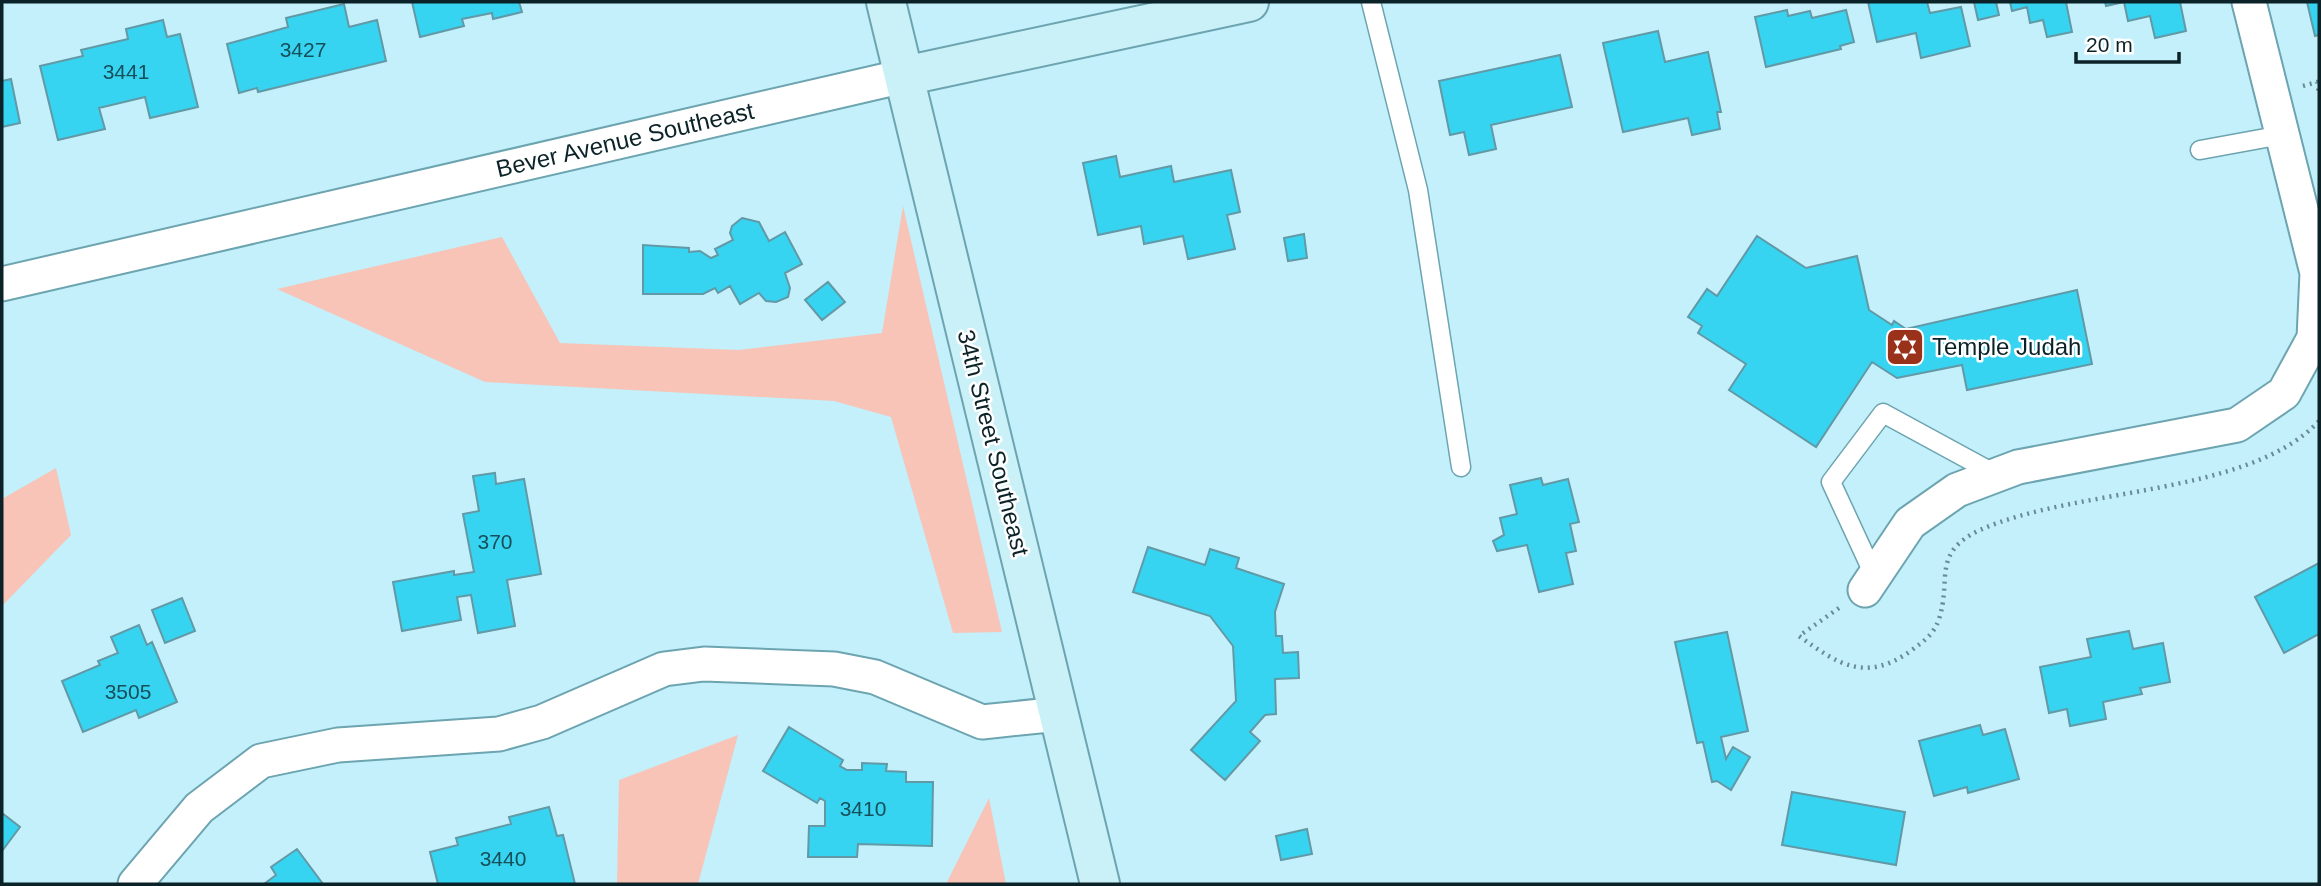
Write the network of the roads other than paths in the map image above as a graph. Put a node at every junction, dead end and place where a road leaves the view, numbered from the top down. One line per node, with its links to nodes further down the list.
1 (886, 2): 5 (street, 34th Street Southeast)
2 (1249, 2): 5 (street, Bever Avenue Southeast)
3 (1371, 2): 9 (lane)
4 (2249, 2): 6 (street)
5 (904, 76): 8 (street, Bever Avenue Southeast); 12 (street, 34th Street Southeast)
6 (2281, 135): 7 (lane); 10 (street)
7 (2200, 150)
8 (2, 284)
9 (1461, 467)
10 (1997, 475): 11 (street); 11 (lane)
11 (1870, 583)
12 (1059, 714): 13 (street); 14 (street, 34th Street Southeast)
13 (135, 884)
14 (1100, 884)

